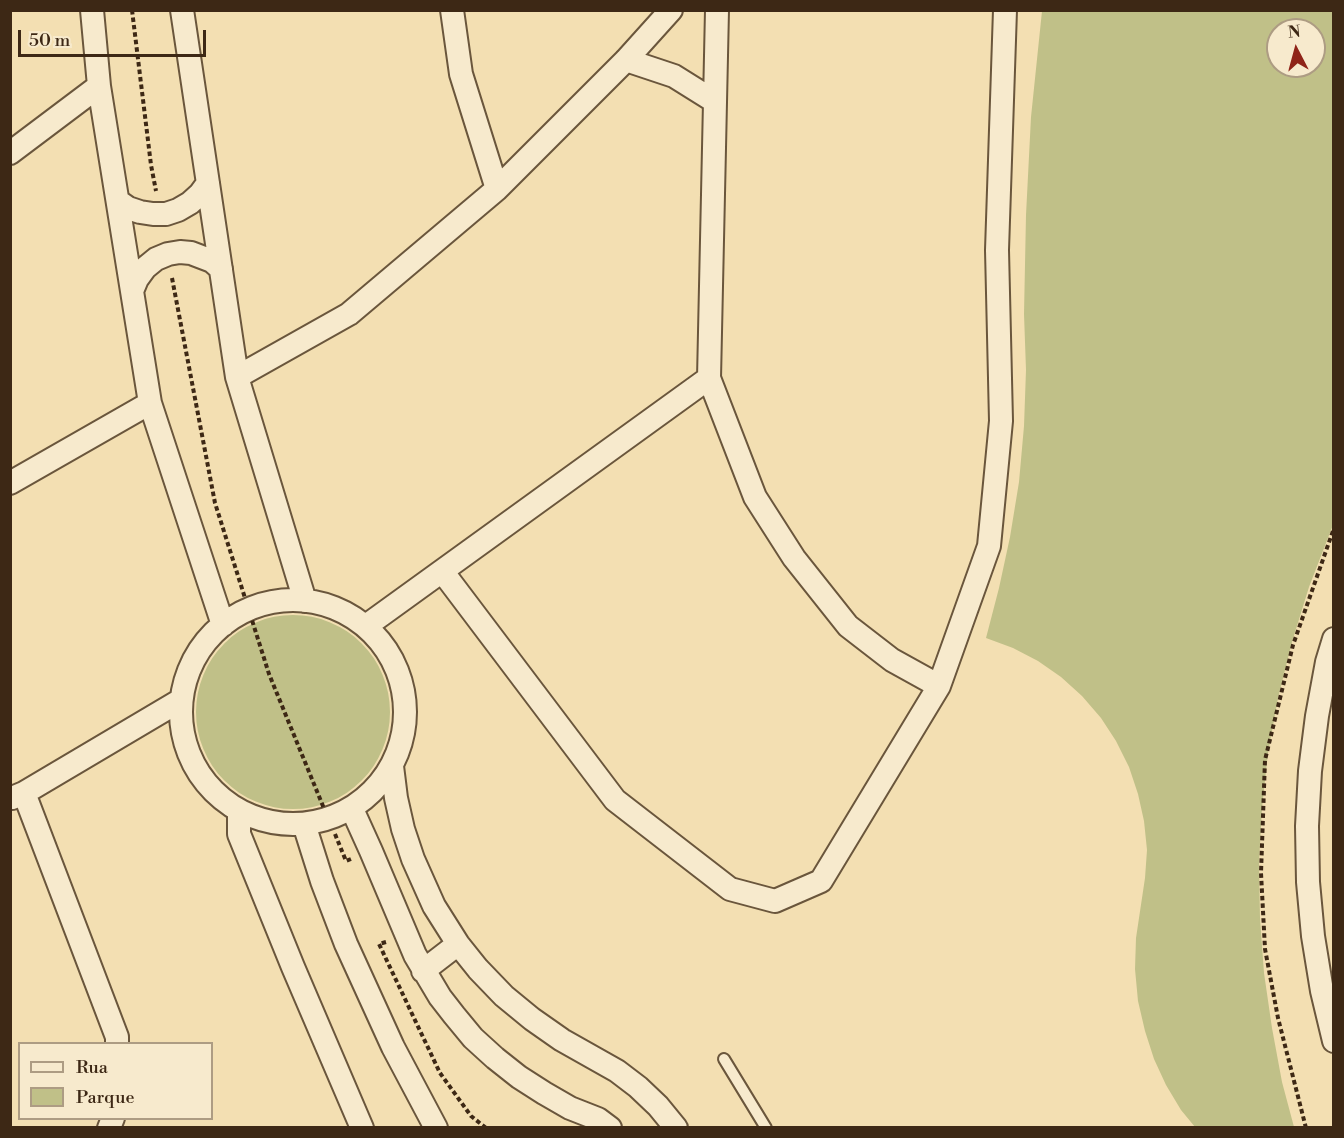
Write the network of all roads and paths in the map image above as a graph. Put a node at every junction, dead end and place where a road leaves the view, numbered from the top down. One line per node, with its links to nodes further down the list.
1 (92, 10): 9 (street)
2 (132, 10): 15 (path)
3 (182, 10): 12 (street)
4 (452, 10): 13 (street)
5 (670, 10): 8 (street)
6 (717, 10): 10 (street)
7 (1005, 10): 29 (street)
8 (626, 60): 10 (street); 13 (street)
9 (99, 86): 11 (street); 14 (street)
10 (714, 101): 20 (street)
11 (10, 153)
12 (208, 183): 15 (street); 17 (street)
13 (497, 189): 19 (street)
14 (117, 201): 15 (street); 18 (street)
15 (160, 214)
16 (168, 255): 17 (street); 18 (street); 25 (path)
17 (221, 269): 19 (street)
18 (132, 291): 21 (street)
19 (237, 377): 24 (street)
20 (709, 378): 23 (street); 29 (street)
21 (150, 403): 22 (street); 26 (street)
22 (10, 483)
23 (442, 571): 27 (street); 29 (street)
24 (306, 601): 25 (street); 27 (street)
25 (249, 610): 26 (street); 36 (path)
26 (223, 625): 30 (street)
27 (366, 626): 32 (street)
28 (1334, 639): 31 (street)
29 (939, 686)
30 (181, 700): 33 (street); 35 (street)
31 (1325, 717): 42 (street)
32 (392, 766): 34 (street); 40 (street)
33 (17, 796): 44 (street)
34 (352, 809): 36 (street); 38 (street)
35 (239, 811): 37 (street); 46 (street)
36 (328, 818): 37 (street); 38 (path)
37 (304, 824): 47 (street)
38 (371, 851): 39 (street)
39 (405, 935): 41 (street); 48 (path)
40 (458, 944): 41 (street); 50 (street)
41 (423, 971): 49 (street)
42 (1328, 989): 43 (street)
43 (1334, 1041)
44 (117, 1042)
45 (724, 1059): 51 (lane)
46 (362, 1128)
47 (436, 1128)
48 (486, 1128)
49 (610, 1128)
50 (676, 1128)
51 (766, 1128)

